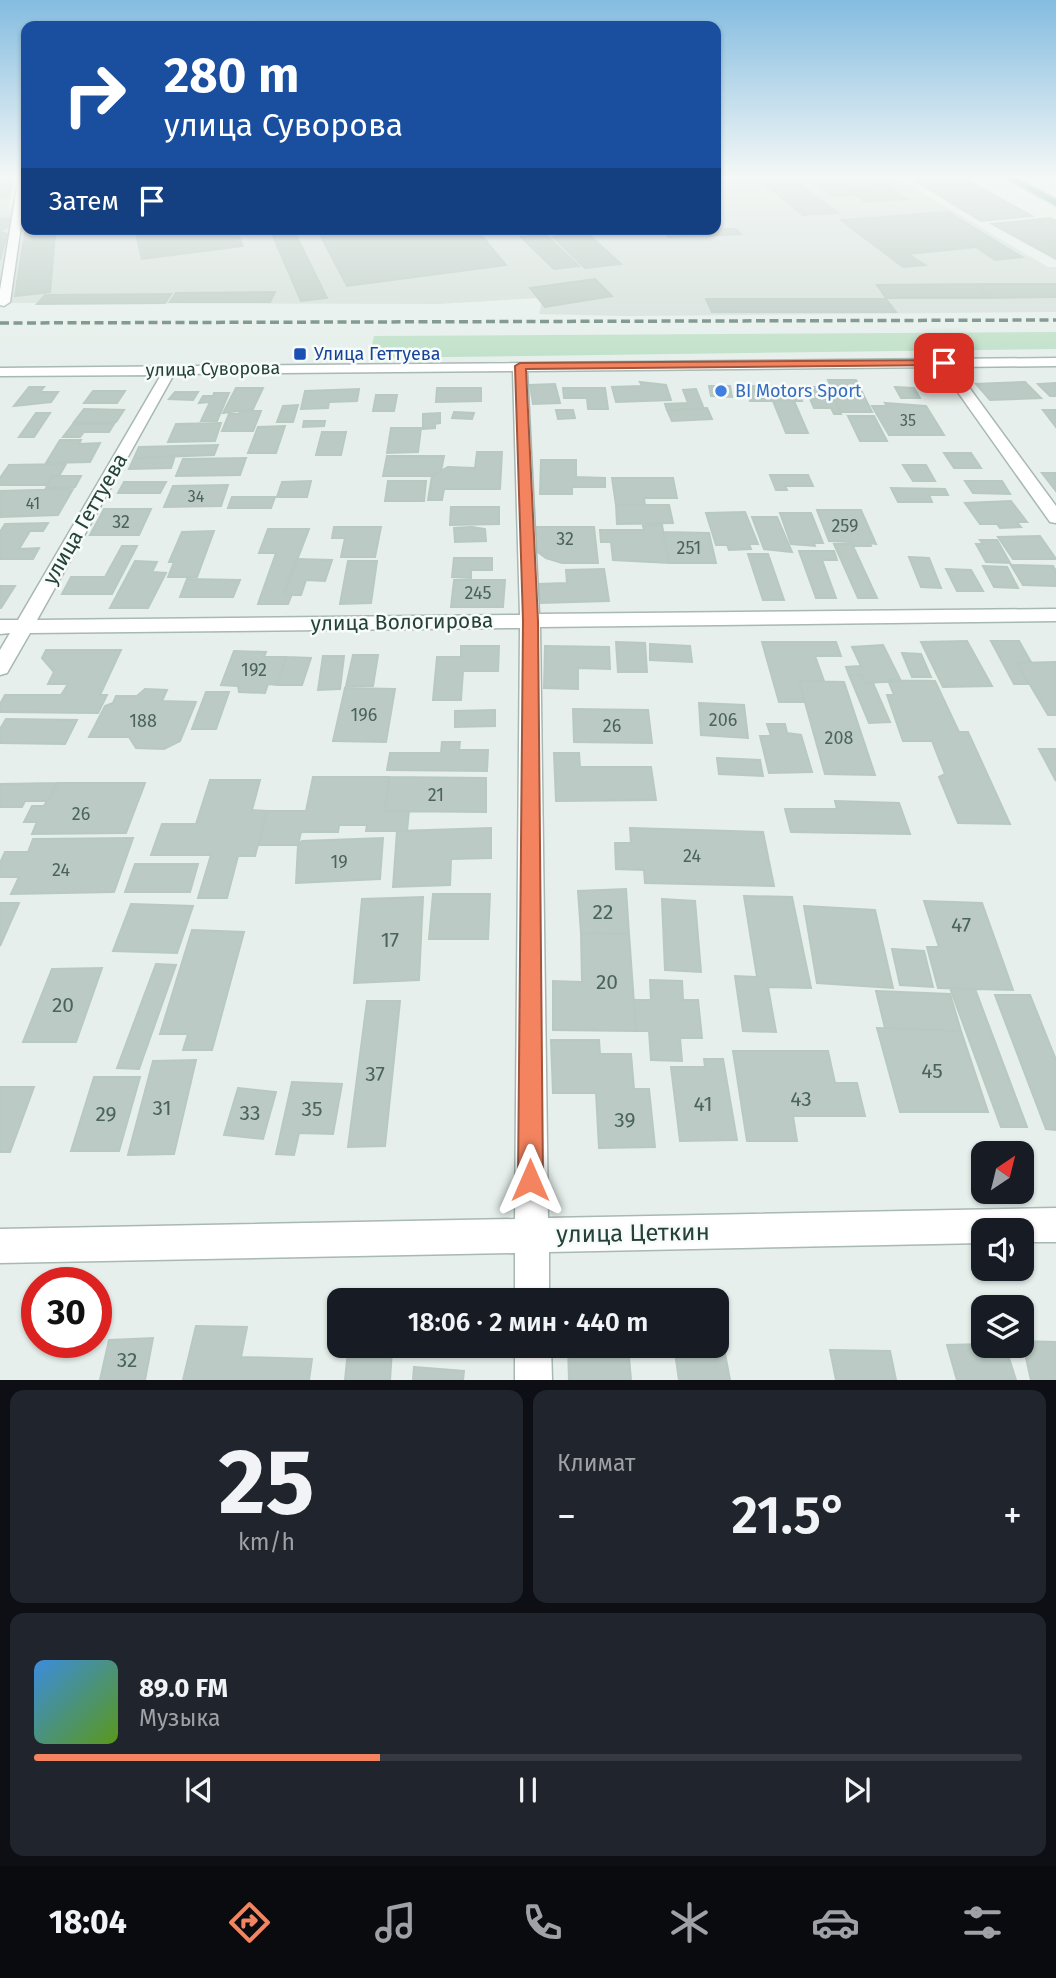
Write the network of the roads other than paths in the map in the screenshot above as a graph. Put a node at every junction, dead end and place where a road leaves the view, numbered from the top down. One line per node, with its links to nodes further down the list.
1 (14, 239): 2 (street)
2 (4, 302)
3 (1056, 362): 4 (street, улица Суворова)
4 (944, 363): 5 (street, улица Суворова); 8 (street)
5 (520, 366): 6 (street, улица Суворова); 10 (street)
6 (170, 370): 7 (street, улица Суворова); 12 (street, улица Геттуева)
7 (0, 372)
8 (1056, 517)
9 (1056, 615): 10 (street, улица Вологирова)
10 (530, 621): 12 (street, улица Вологирова); 15 (street)
11 (0, 627): 12 (street, улица Вологирова)
12 (23, 627): 13 (street, улица Геттуева)
13 (0, 668)
14 (1056, 1225): 15 (street, улица Цеткин)
15 (530, 1235): 16 (street, улица Цеткин); 17 (street)
16 (0, 1247)
17 (532, 1288)
18 (533, 1358): 19 (street)
19 (534, 1380)

